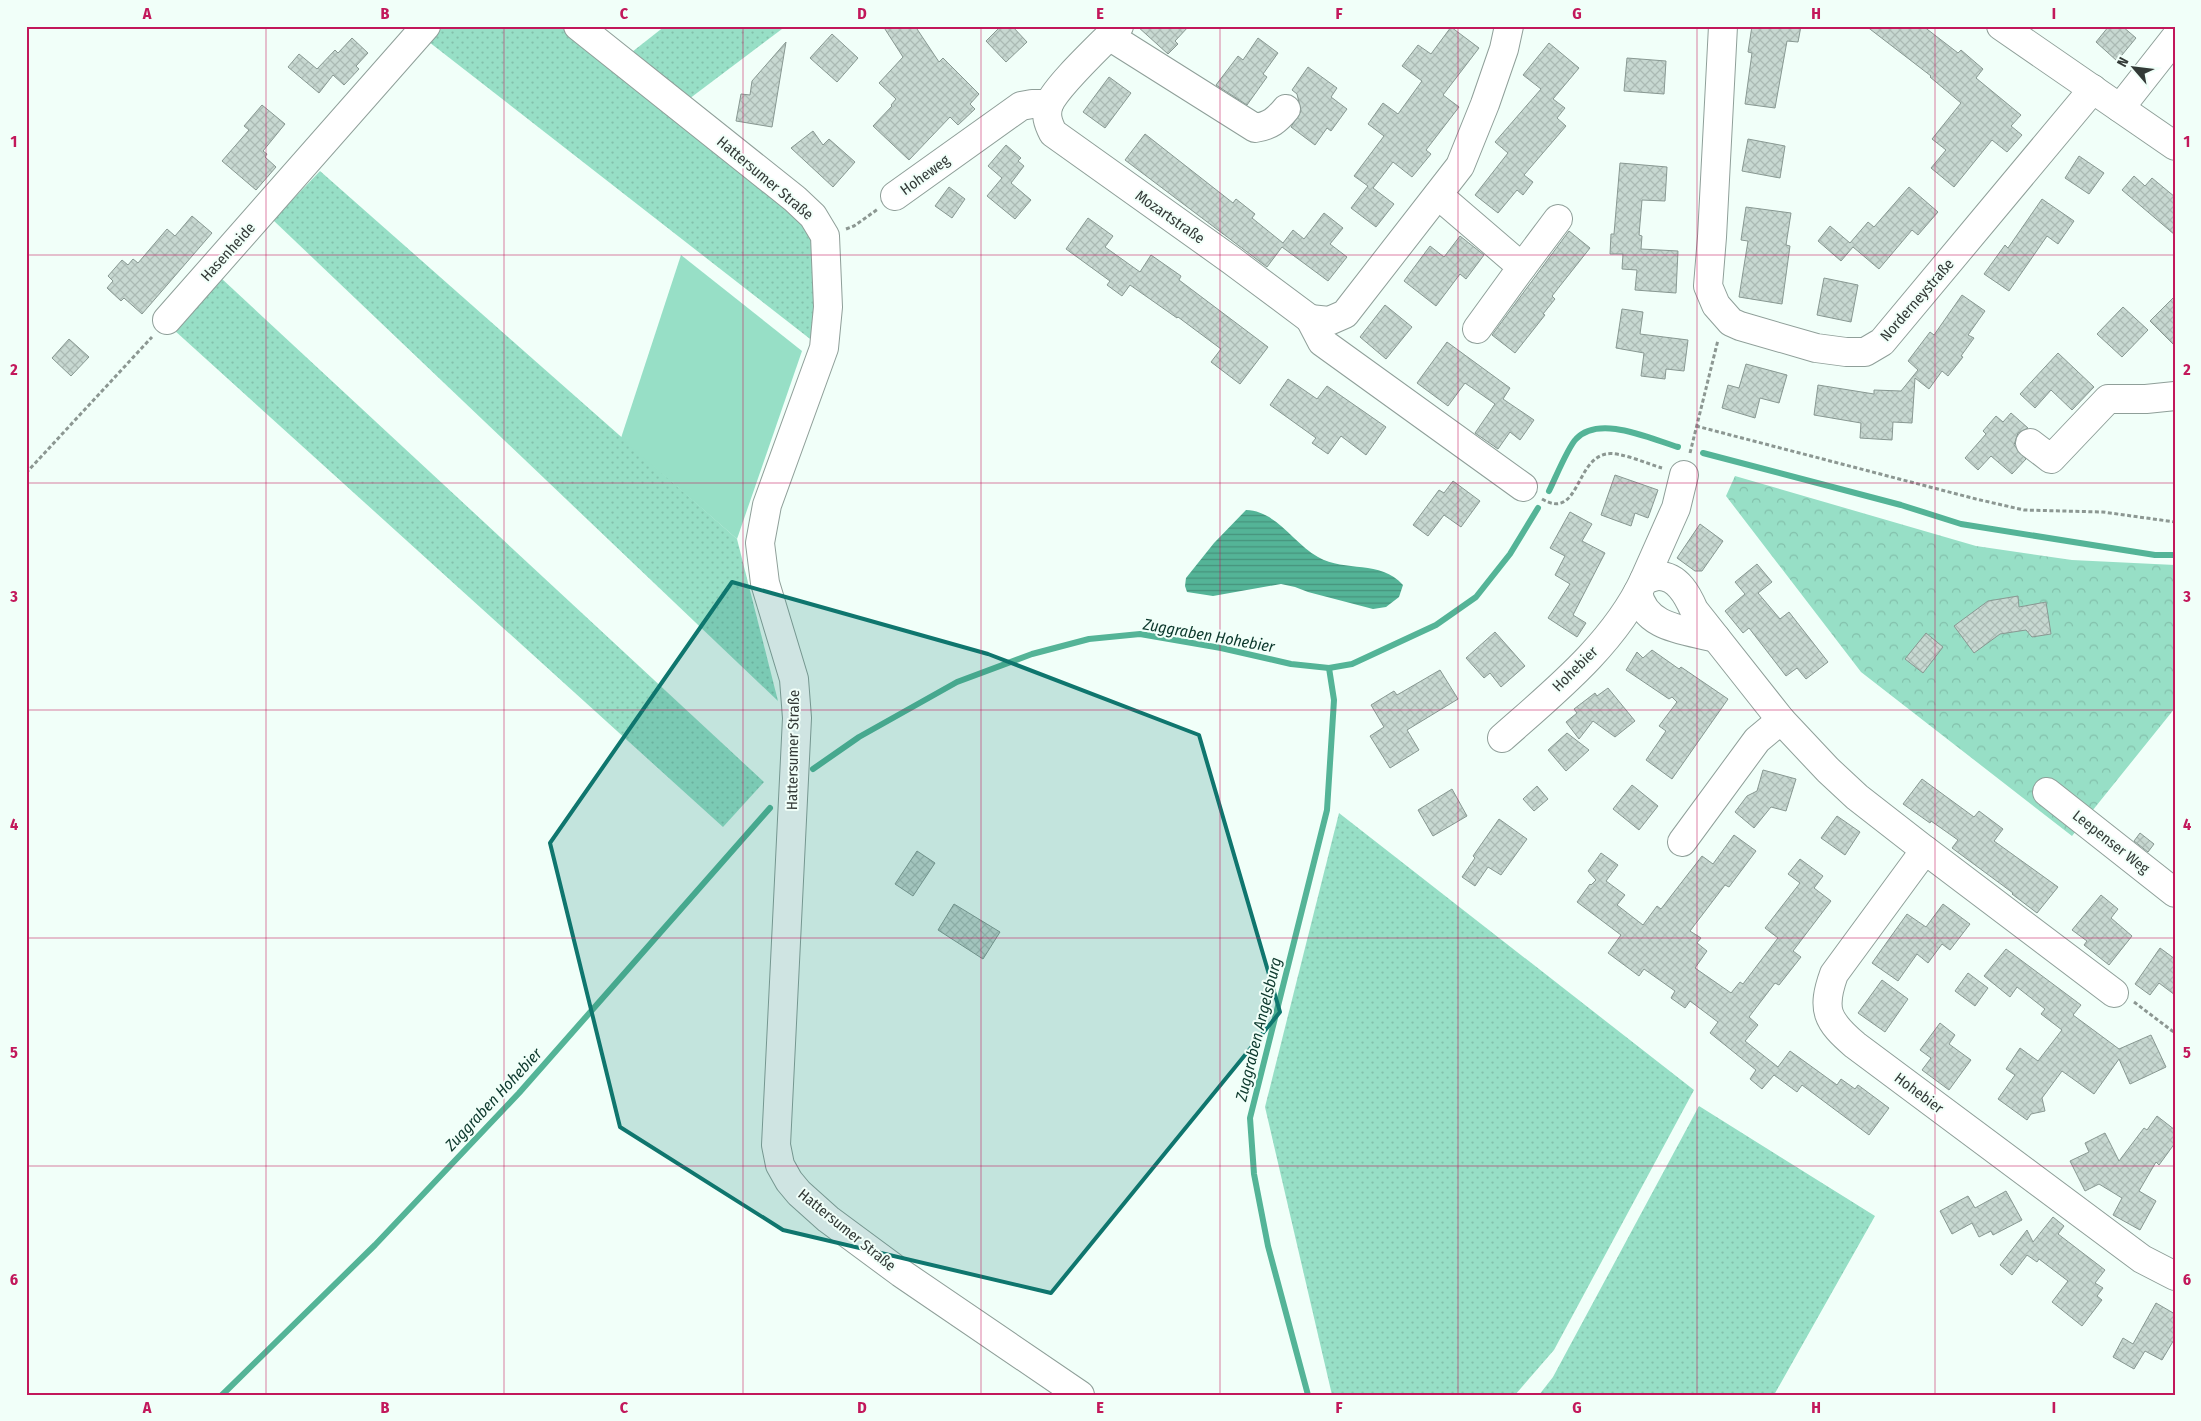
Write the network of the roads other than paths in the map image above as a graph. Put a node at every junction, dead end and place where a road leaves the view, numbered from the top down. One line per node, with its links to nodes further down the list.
1 (426, 26): 18 (street, Hasenheide)
2 (578, 26): 34 (street, Hattersumer Straße)
3 (1508, 26): 13 (street)
4 (1723, 26): 8 (street, Norderneystraße)
5 (2001, 26): 8 (street)
6 (1114, 31): 9 (street); 11 (street)
7 (2175, 38): 10 (street)
8 (2093, 89): 10 (street)
9 (1049, 104): 14 (street, Hoheweg); 17 (street, Mozartstraße)
10 (2120, 108): 12 (street)
11 (1286, 109)
12 (2175, 146)
13 (1438, 194): 16 (street); 17 (street)
14 (895, 196)
15 (1558, 219): 16 (street)
16 (1522, 267): 19 (street)
17 (1310, 319): 23 (street, Mozartstraße)
18 (168, 320)
19 (1477, 329)
20 (2175, 396): 21 (street)
21 (2030, 443)
22 (1684, 475): 24 (street, Hohebier)
23 (1522, 487)
24 (1641, 586): 25 (street); 25 (street); 27 (street, Hohebier)
25 (1716, 638): 26 (street)
26 (1781, 720): 29 (street); 30 (street)
27 (1502, 738)
28 (2047, 792): 31 (street, Leepenser Weg)
29 (1682, 842)
30 (1925, 850): 32 (street); 33 (street, Hohebier)
31 (2175, 893)
32 (2114, 993)
33 (2175, 1276)
34 (1080, 1395)

